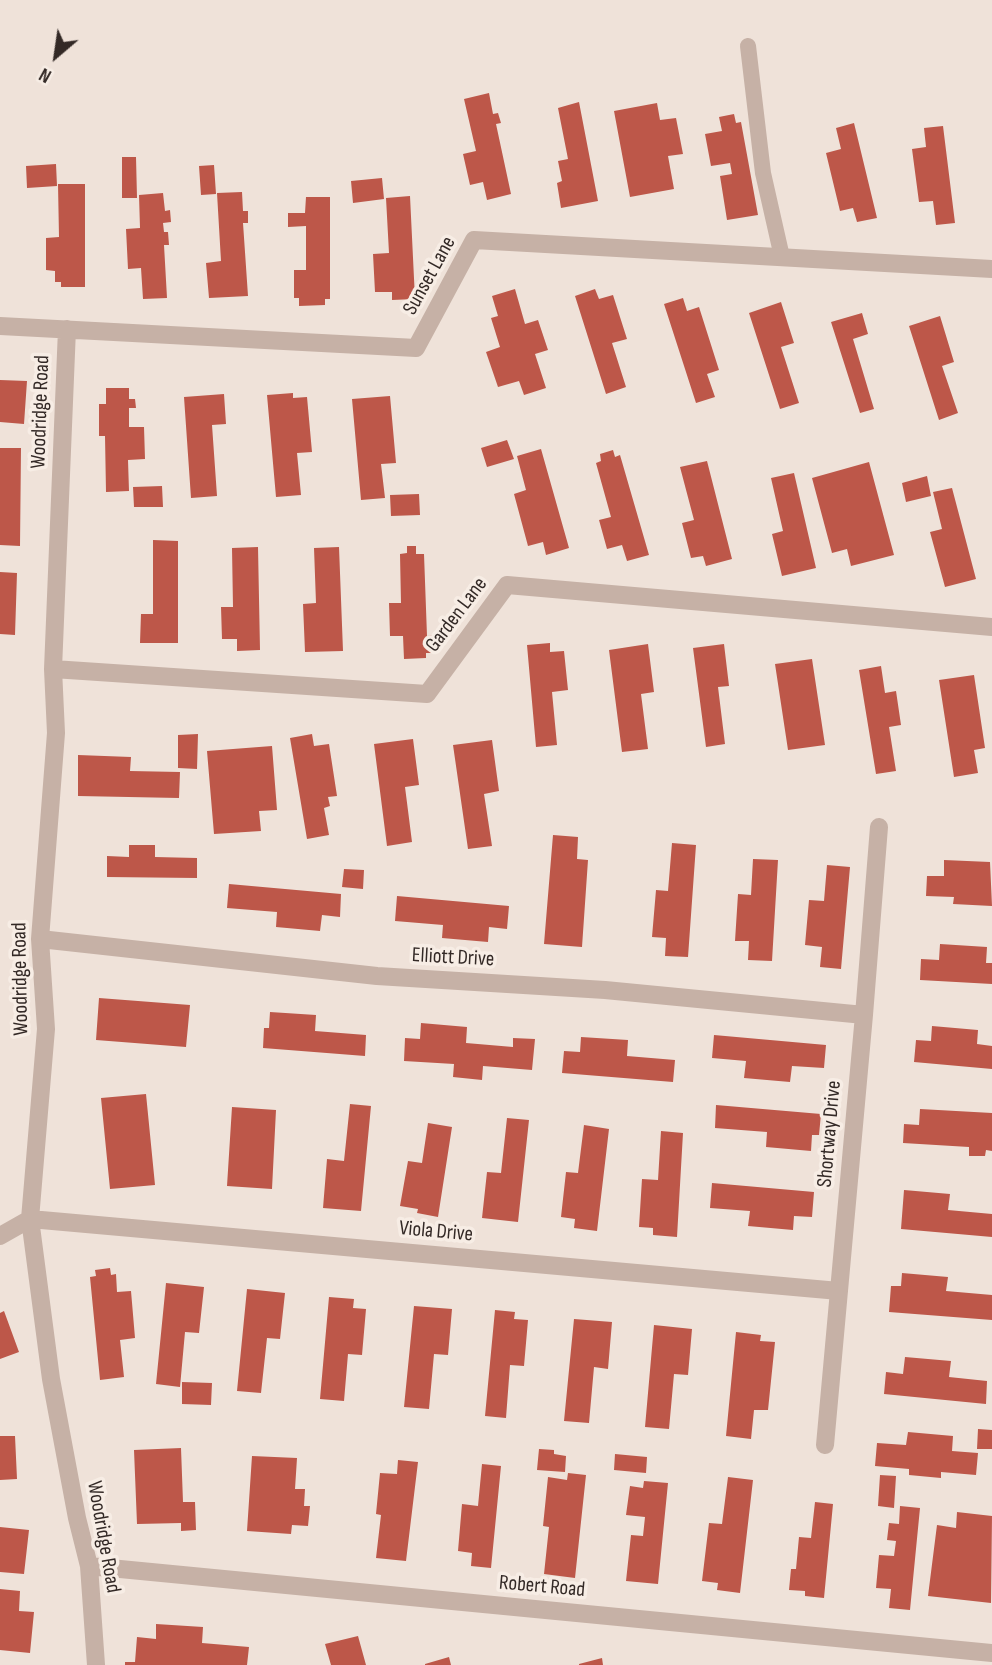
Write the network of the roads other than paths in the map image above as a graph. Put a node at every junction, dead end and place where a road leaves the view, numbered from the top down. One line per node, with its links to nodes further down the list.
1 (748, 46): 2 (lane)
2 (782, 257): 3 (street, Sunset Lane); 5 (street, Sunset Lane)
3 (992, 269)
4 (0, 326): 5 (street, Sunset Lane)
5 (67, 330): 7 (street, Woodridge Road)
6 (992, 627): 7 (street, Garden Lane)
7 (53, 669): 9 (street, Woodridge Road)
8 (879, 827): 10 (street, Shortway Drive)
9 (40, 939): 10 (street, Elliott Drive); 11 (street, Woodridge Road)
10 (864, 1015): 13 (street, Shortway Drive)
11 (30, 1219): 12 (street); 13 (street, Viola Drive); 15 (street, Woodridge Road)
12 (0, 1236)
13 (839, 1291): 14 (street, Shortway Drive)
14 (825, 1445)
15 (89, 1566): 16 (street, Robert Road); 17 (street, Woodridge Road)
16 (992, 1653)
17 (96, 1665)

